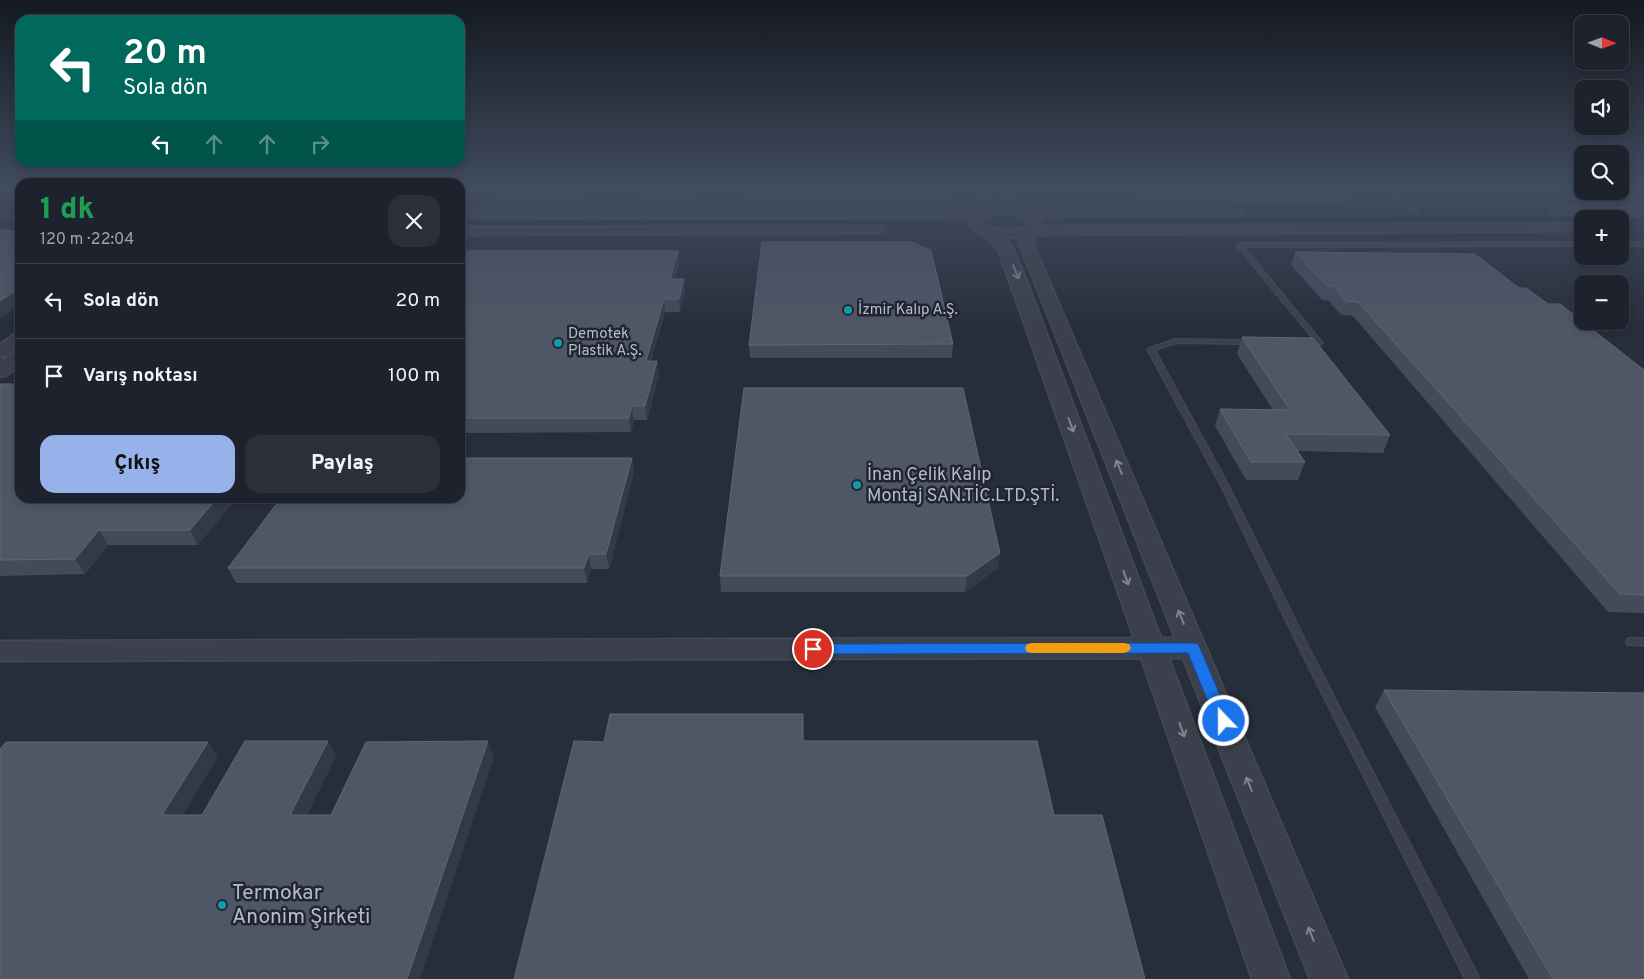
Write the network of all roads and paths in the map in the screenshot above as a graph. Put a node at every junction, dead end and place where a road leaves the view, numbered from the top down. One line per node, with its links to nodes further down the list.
1 (995, 236): 14 (street, one-way to 14)
2 (1025, 236): 15 (street, one-way to 2)
3 (1574, 244): 8 (lane)
4 (1629, 244): 5 (lane)
5 (1644, 244)
6 (15, 342): 9 (street)
7 (1262, 342): 19 (lane)
8 (1291, 343)
9 (0, 352)
10 (15, 360): 11 (street)
11 (0, 371)
12 (1630, 642): 13 (lane)
13 (1644, 642)
14 (1152, 648): 15 (street); 16 (street); 17 (street, one-way to 17)
15 (1193, 648): 18 (street, one-way to 15)
16 (0, 651)
17 (1271, 979)
18 (1329, 979)
19 (1472, 979)

